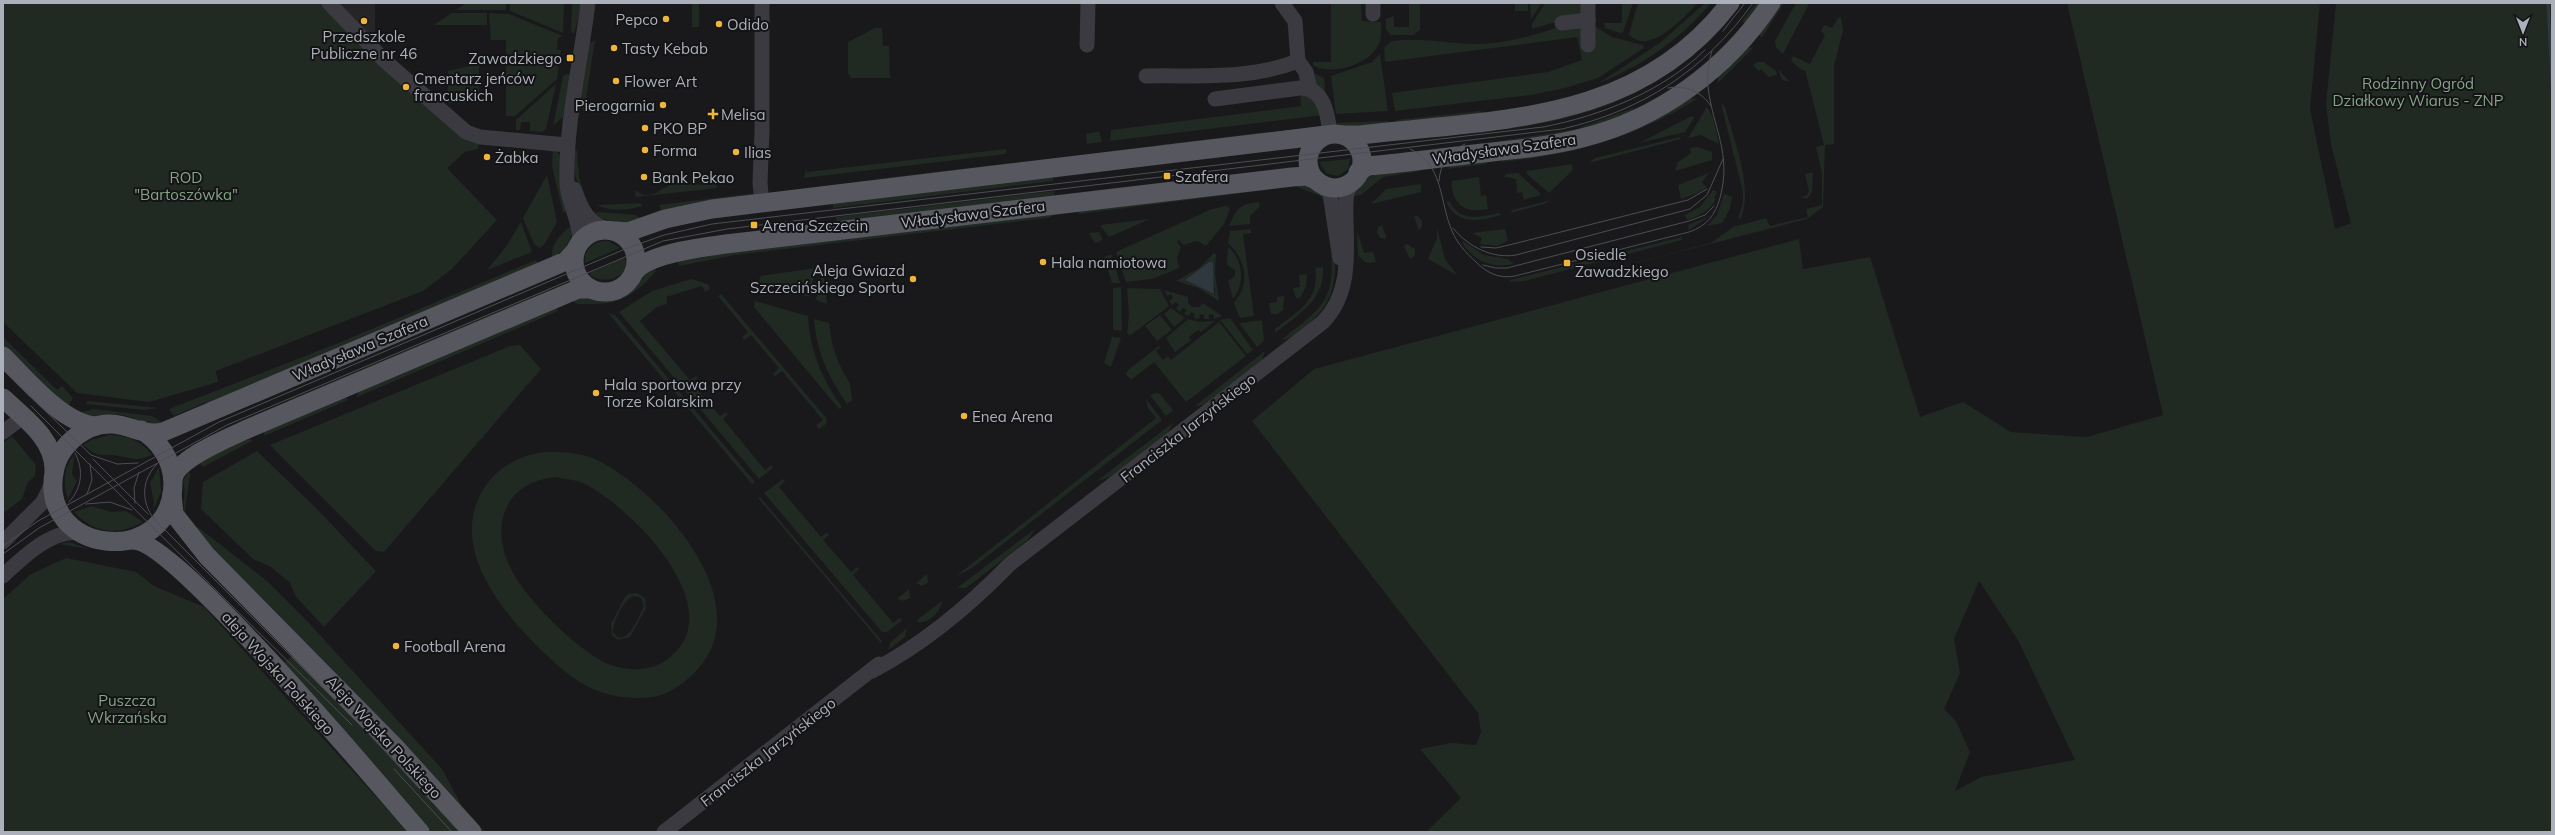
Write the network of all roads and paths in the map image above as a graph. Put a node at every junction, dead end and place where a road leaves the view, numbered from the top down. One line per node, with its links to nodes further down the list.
1 (329, 3): 18 (street)
2 (588, 3): 18 (street)
3 (762, 3): 22 (street)
4 (1088, 3): 11 (street)
5 (1282, 3): 13 (street)
6 (1588, 3): 9 (street)
7 (1730, 3): 17 (main road, Władysława Szafera)
8 (1770, 3): 20 (main road, Władysława Szafera)
9 (1588, 20): 10 (street); 12 (street)
10 (1562, 22)
11 (1087, 45)
12 (1588, 45)
13 (1298, 61): 14 (street); 15 (street)
14 (1146, 76)
15 (1310, 89): 16 (street); 17 (street)
16 (1215, 99)
17 (1333, 135): 20 (main road); 21 (main road); 22 (main road, Władysława Szafera)
18 (568, 145): 19 (street)
19 (567, 168): 23 (street); 24 (street)
20 (1356, 176): 21 (main road); 26 (street, Franciszka Jarzyńskiego)
21 (1319, 182): 25 (main road, Władysława Szafera); 26 (street, Franciszka Jarzyńskiego)
22 (762, 203): 23 (main road, Władysława Szafera)
23 (613, 230): 24 (main road); 25 (main road)
24 (577, 247): 27 (main road); 33 (main road, Władysława Szafera)
25 (634, 272): 27 (main road)
26 (1345, 276): 43 (street, Franciszka Jarzyńskiego)
27 (591, 289): 35 (main road, Władysława Szafera)
28 (3, 356): 31 (main road)
29 (3, 398): 30 (main road)
30 (23, 417): 32 (street); 34 (main road)
31 (96, 426): 33 (main road); 34 (main road)
32 (3, 432)
33 (146, 434): 35 (main road)
34 (54, 476): 36 (main road); 38 (street)
35 (172, 487): 37 (main road); 40 (main road, aleja Wojska Polskiego)
36 (80, 533): 37 (main road); 39 (street)
37 (131, 540): 41 (main road, aleja Wojska Polskiego)
38 (3, 542)
39 (3, 576)
40 (294, 643): 42 (main road, Aleja Wojska Polskiego)
41 (416, 827)
42 (472, 832)
43 (664, 832)

